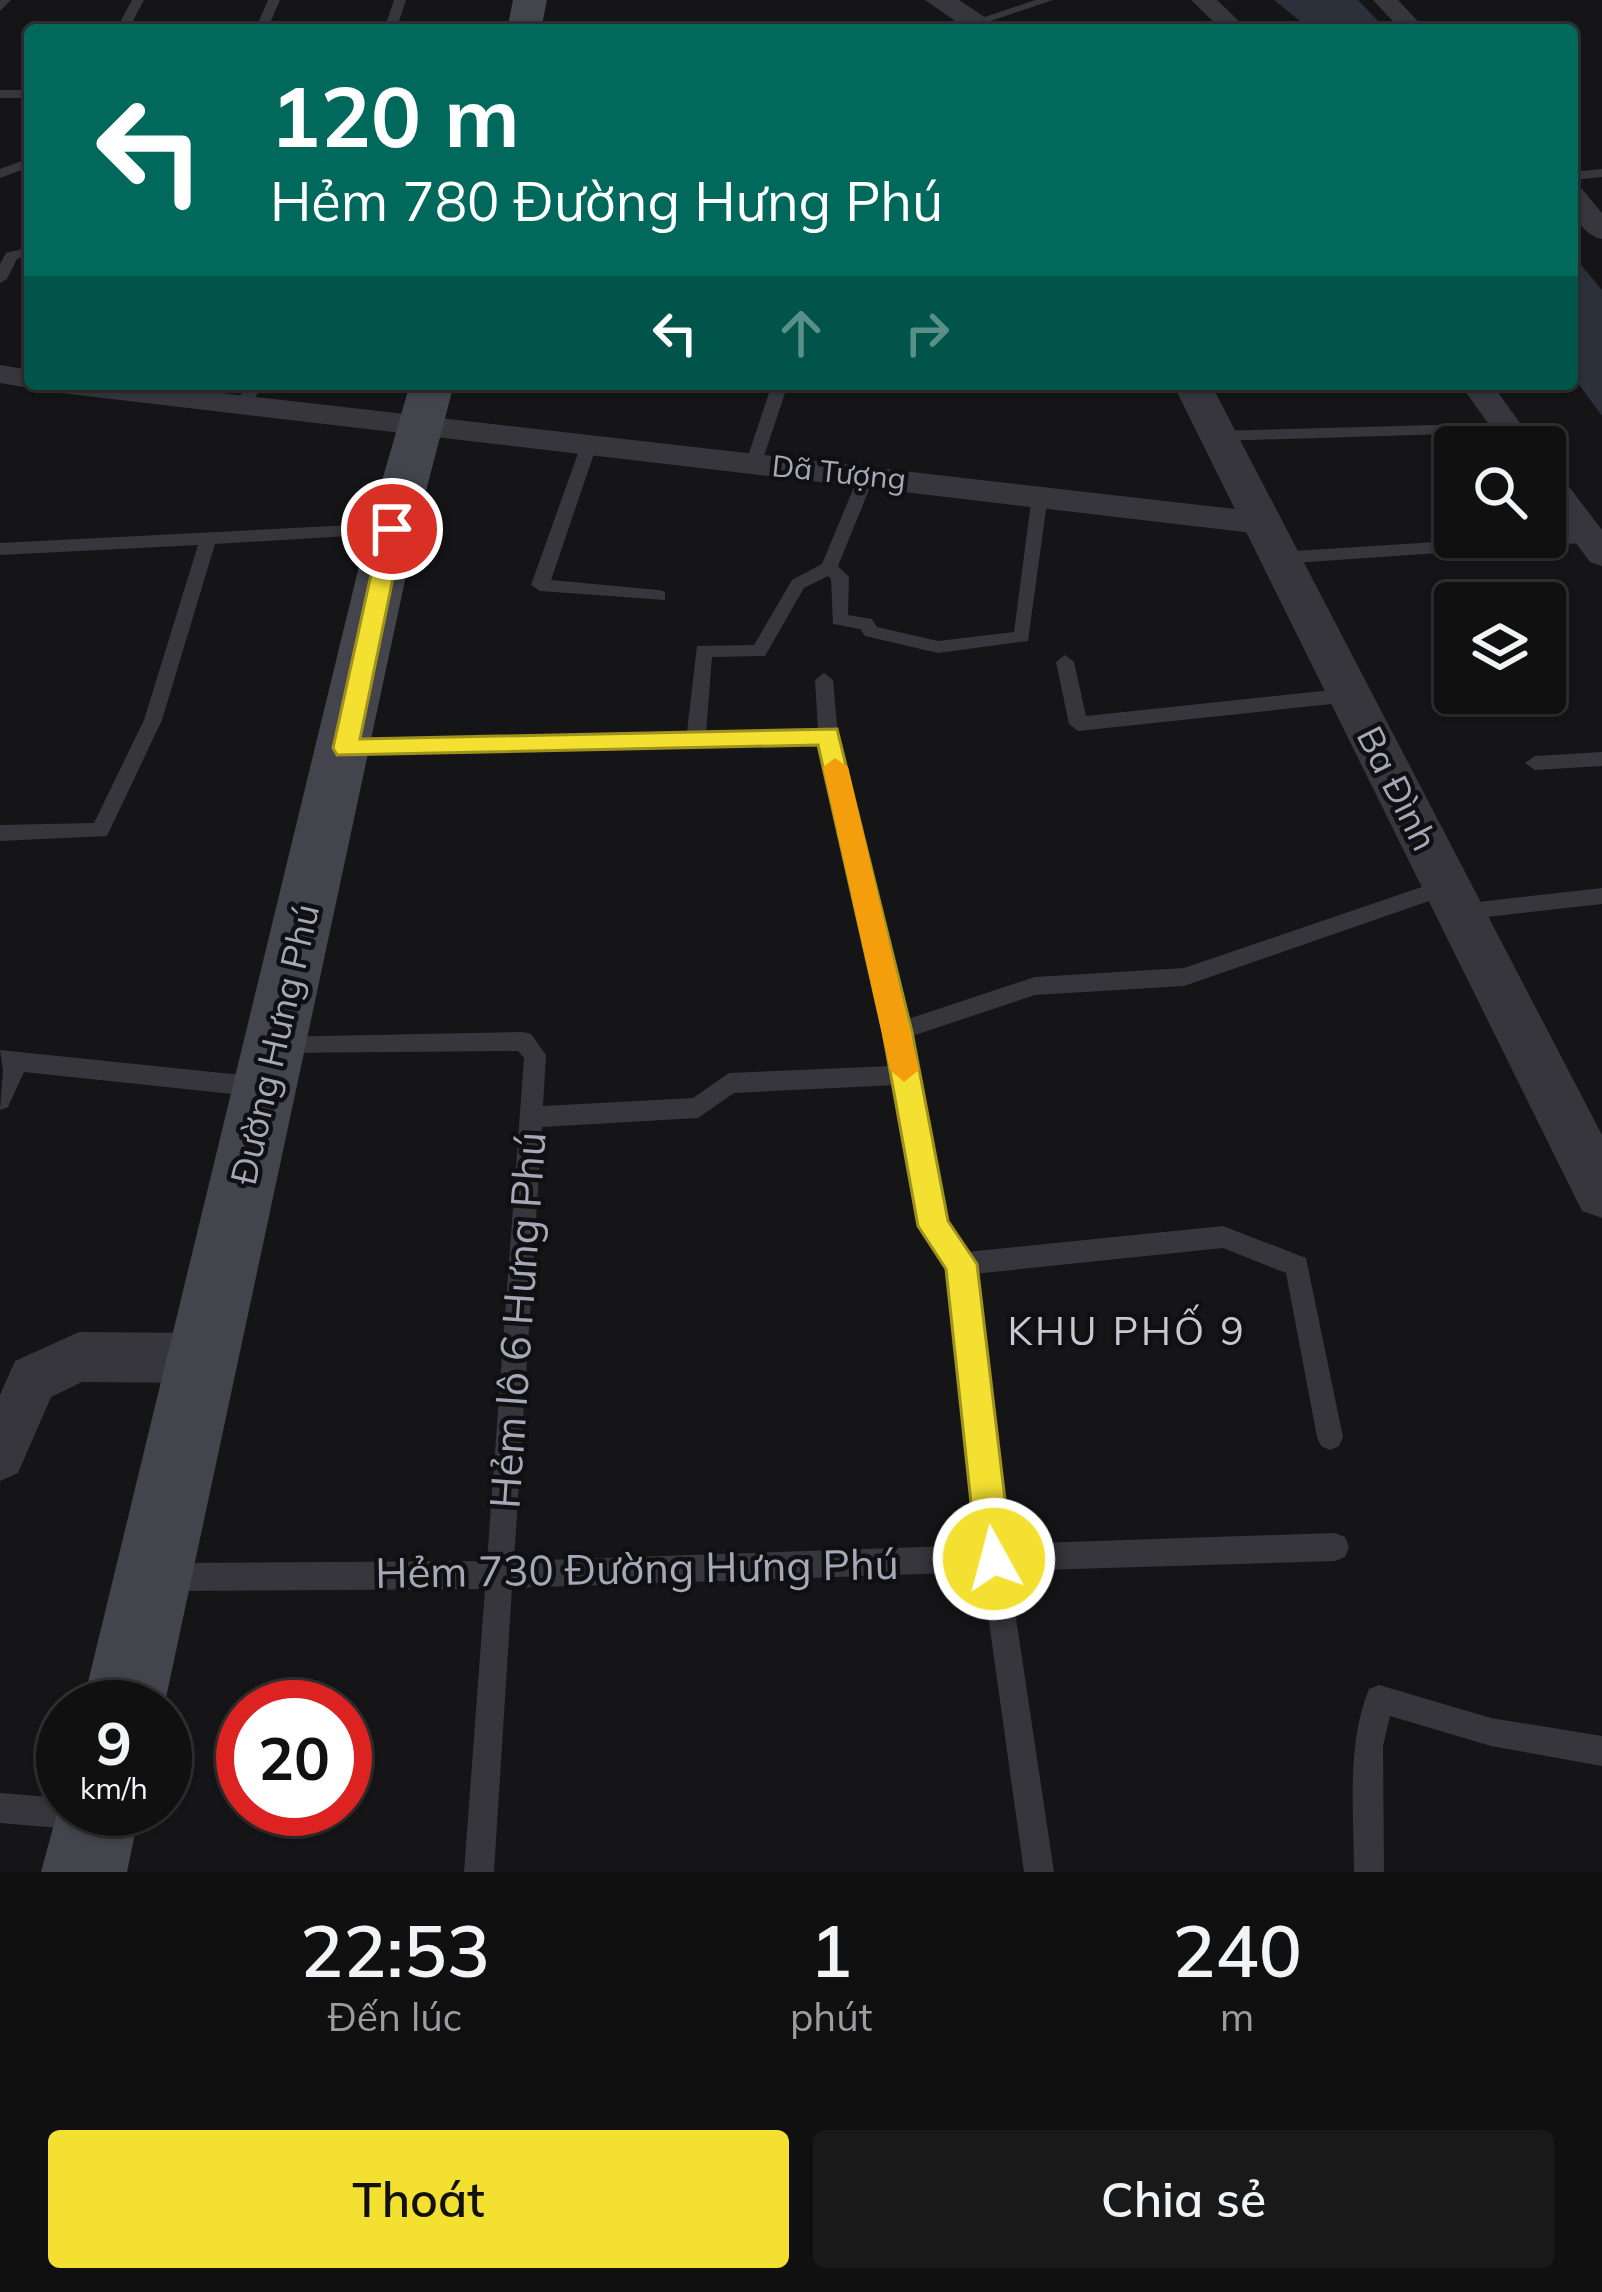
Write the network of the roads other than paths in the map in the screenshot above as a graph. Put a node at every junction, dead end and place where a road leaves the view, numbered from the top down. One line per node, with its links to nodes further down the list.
1 (939, 0): 7 (street)
2 (1047, 0): 8 (lane)
3 (1203, 0): 9 (street)
4 (1385, 0): 10 (street)
5 (526, 19): 6 (lane)
6 (870, 24)
7 (970, 24)
8 (982, 24)
9 (1230, 24)
10 (1408, 24)
11 (1578, 202): 12 (street)
12 (1602, 231)
13 (24, 253): 14 (lane)
14 (0, 279)
15 (154, 390): 19 (street, Dã Tượng)
16 (778, 390): 25 (lane)
17 (1195, 390): 22 (street, Ba Đình)
18 (1480, 390): 21 (street)
19 (248, 396): 20 (street, Dã Tượng)
20 (424, 406): 24 (street, Dã Tượng); 29 (main road, Đường Hưng Phú)
21 (1506, 426)
22 (1218, 436): 23 (lane); 30 (street, Ba Đình)
23 (1434, 437)
24 (589, 445): 25 (street, Dã Tượng); 35 (lane)
25 (754, 462): 26 (street, Dã Tượng)
26 (867, 475): 27 (street, Dã Tượng); 34 (lane)
27 (1040, 495): 30 (street, Dã Tượng); 34 (lane)
28 (1566, 505): 32 (street)
29 (392, 529): 31 (lane); 41 (main road, Đường Hưng Phú)
30 (1270, 540): 32 (lane); 38 (street, Ba Đình)
31 (207, 542): 33 (lane); 44 (lane)
32 (1597, 546)
33 (0, 549)
34 (829, 568): 40 (lane)
35 (659, 596)
36 (1065, 662): 38 (lane)
37 (824, 680): 39 (lane)
38 (1351, 695): 46 (street, Ba Đình)
39 (828, 736): 40 (lane); 47 (lane)
40 (696, 739): 41 (lane)
41 (345, 748): 49 (main road, Đường Hưng Phú)
42 (1602, 759): 43 (lane)
43 (1535, 763)
44 (0, 832)
45 (1602, 896): 46 (lane)
46 (1454, 899): 47 (lane); 53 (street, Ba Đình)
47 (897, 1032): 50 (lane)
48 (9, 1061): 49 (lane); 51 (lane)
49 (267, 1066): 52 (lane, Hẻm lô 6 Hưng Phú); 56 (main road, Đường Hưng Phú)
50 (905, 1075): 52 (lane); 55 (lane)
51 (0, 1100)
52 (530, 1118): 61 (lane, Hẻm lô 6 Hưng Phú)
53 (1591, 1146): 54 (street, Ba Đình)
54 (1602, 1192)
55 (961, 1264): 57 (lane); 60 (lane)
56 (202, 1358): 58 (street); 62 (main road, Đường Hưng Phú)
57 (1330, 1437)
58 (0, 1455)
59 (1335, 1547): 60 (lane, Hẻm 730 Đường Hưng Phú)
60 (994, 1559): 61 (lane, Hẻm 730 Đường Hưng Phú); 68 (lane)
61 (500, 1574): 62 (lane, Hẻm 730 Đường Hưng Phú); 67 (lane, Hẻm lô 6 Hưng Phú)
62 (154, 1577): 63 (main road, Đường Hưng Phú)
63 (129, 1680)
64 (1602, 1751): 69 (lane)
65 (0, 1808): 66 (lane)
66 (36, 1817)
67 (479, 1872)
68 (1039, 1872)
69 (1369, 1872)

